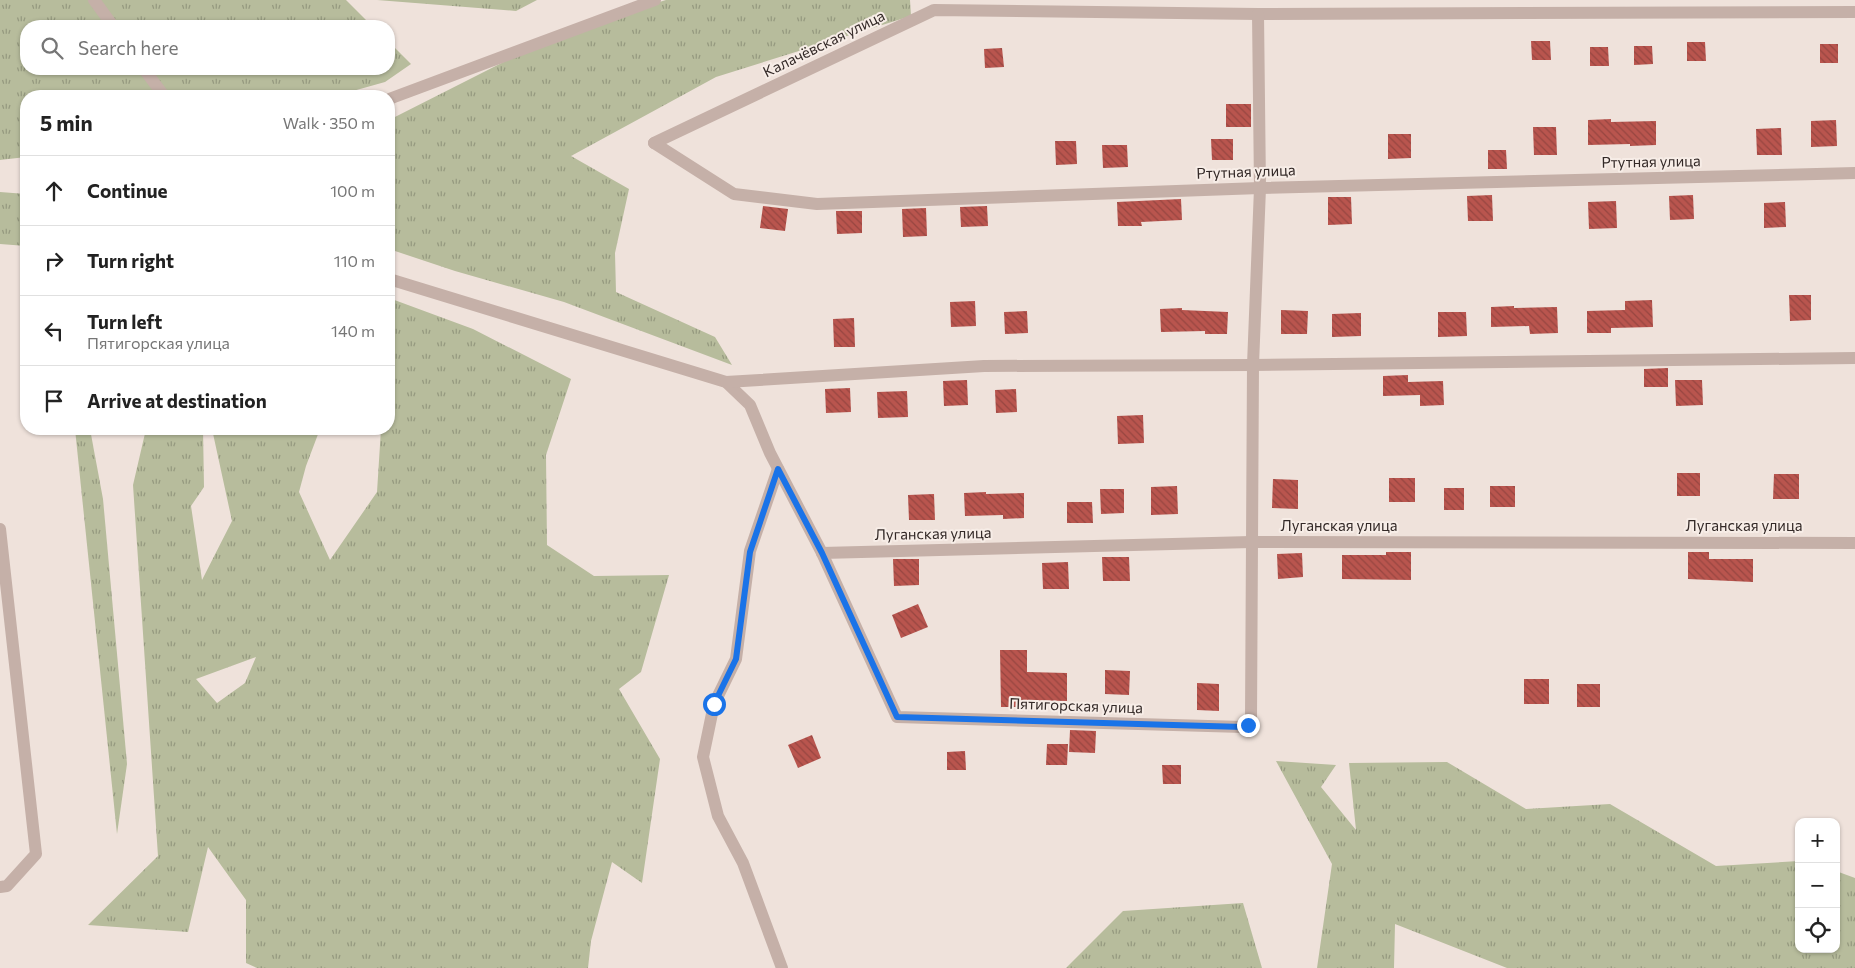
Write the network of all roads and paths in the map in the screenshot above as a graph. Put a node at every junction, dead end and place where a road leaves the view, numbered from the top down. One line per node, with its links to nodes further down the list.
1 (94, 0): 5 (street)
2 (655, 0): 8 (street)
3 (1855, 12): 4 (street, Калачёвская улица)
4 (1258, 14): 9 (street, Калачёвская улица); 11 (street)
5 (109, 20)
6 (148, 75): 7 (street)
7 (160, 90)
8 (395, 97)
9 (654, 143): 11 (street, Ртутная улица)
10 (1855, 173): 11 (street, Ртутная улица)
11 (1260, 188): 14 (street)
12 (395, 281): 15 (street)
13 (1855, 358): 14 (street)
14 (1253, 365): 15 (street); 18 (street)
15 (726, 382): 16 (street)
16 (778, 469): 20 (street); 23 (street)
17 (0, 529): 21 (street)
18 (1252, 542): 19 (street, Луганская улица); 20 (street, Луганская улица); 20 (street, Пятигорская улица)
19 (1855, 542)
20 (822, 553)
21 (3, 582): 22 (street)
22 (0, 887)
23 (782, 968)

